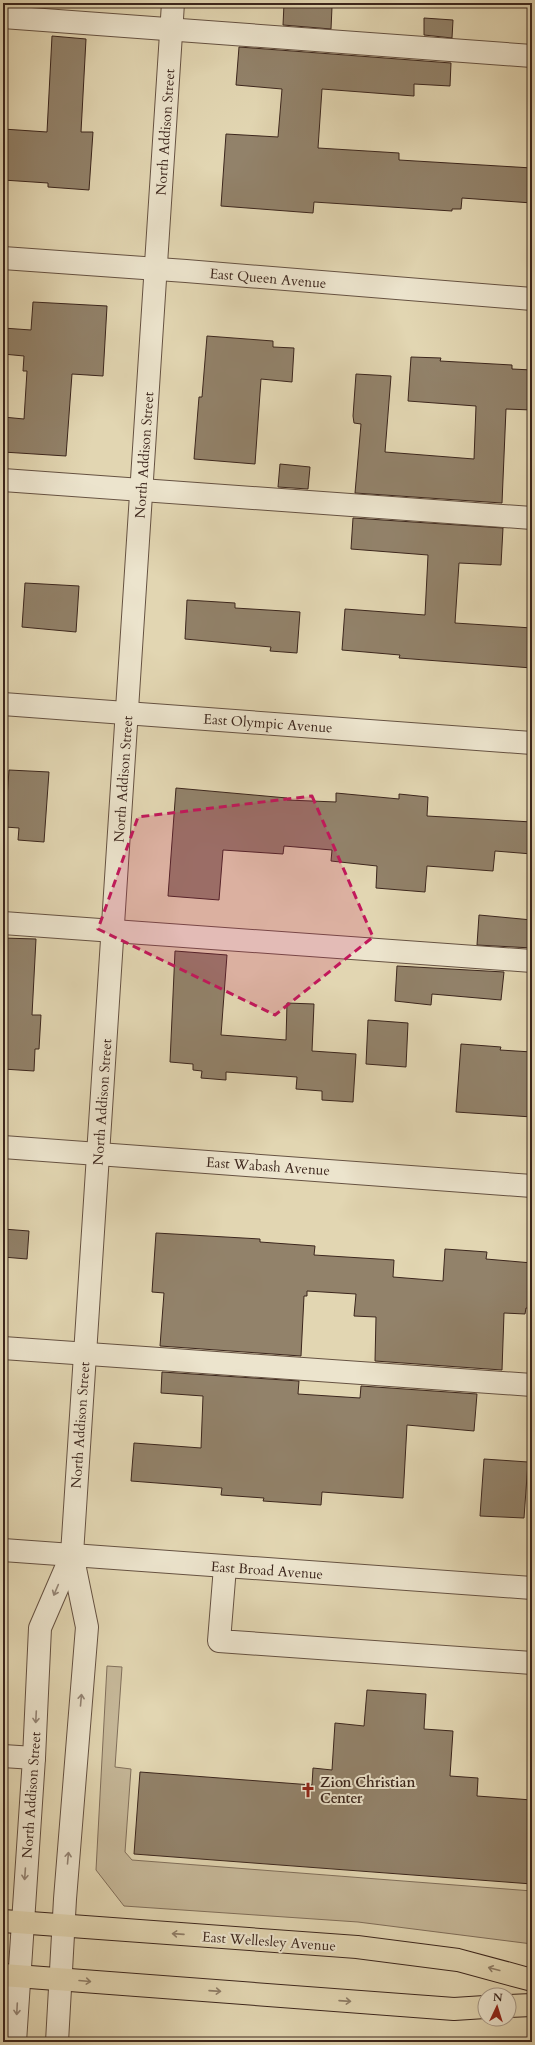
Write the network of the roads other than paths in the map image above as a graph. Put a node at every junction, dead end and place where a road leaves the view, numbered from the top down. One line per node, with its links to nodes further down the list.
1 (173, 3): 3 (street, North Addison Street)
2 (3, 17): 3 (street)
3 (171, 29): 4 (street); 6 (street, North Addison Street)
4 (532, 56)
5 (3, 258): 6 (street, East Queen Avenue)
6 (156, 269): 7 (street, East Queen Avenue); 9 (street, North Addison Street)
7 (532, 299)
8 (3, 480): 9 (street)
9 (142, 490): 10 (street); 12 (street, North Addison Street)
10 (532, 518)
11 (3, 704): 12 (street, East Olympic Avenue)
12 (127, 713): 13 (street, East Olympic Avenue); 15 (street, North Addison Street)
13 (532, 743)
14 (3, 923): 15 (street)
15 (113, 930): 16 (street); 18 (street, North Addison Street)
16 (532, 961)
17 (3, 1147): 18 (street, East Wabash Avenue)
18 (99, 1153): 19 (street, East Wabash Avenue); 21 (street, North Addison Street)
19 (532, 1186)
20 (3, 1348): 21 (street)
21 (85, 1354): 22 (street); 24 (street, North Addison Street)
22 (532, 1385)
23 (3, 1550): 24 (street, East Broad Avenue)
24 (72, 1554): 25 (street, East Broad Avenue); 29 (street, North Addison Street, one-way to 29); 31 (street, North Addison Street, one-way to 24)
25 (225, 1567): 26 (street, East Broad Avenue); 27 (street)
26 (532, 1588)
27 (532, 1663)
28 (3, 1756): 29 (street)
29 (34, 1758): 30 (street, North Addison Street, one-way to 30)
30 (12, 1921): 31 (main road, East Wellesley Avenue); 32 (street, North Addison Street)
31 (63, 1925): 33 (street, North Addison Street); 34 (main road, East Wellesley Avenue, one-way to 31)
32 (11, 1976): 33 (main road); 38 (street, North Addison Street, one-way to 38)
33 (60, 1979): 37 (main road, one-way to 37); 39 (street, North Addison Street)
34 (532, 1980)
35 (532, 2005): 36 (main road)
36 (517, 2006)
37 (477, 2008)
38 (15, 2042)
39 (57, 2042)

